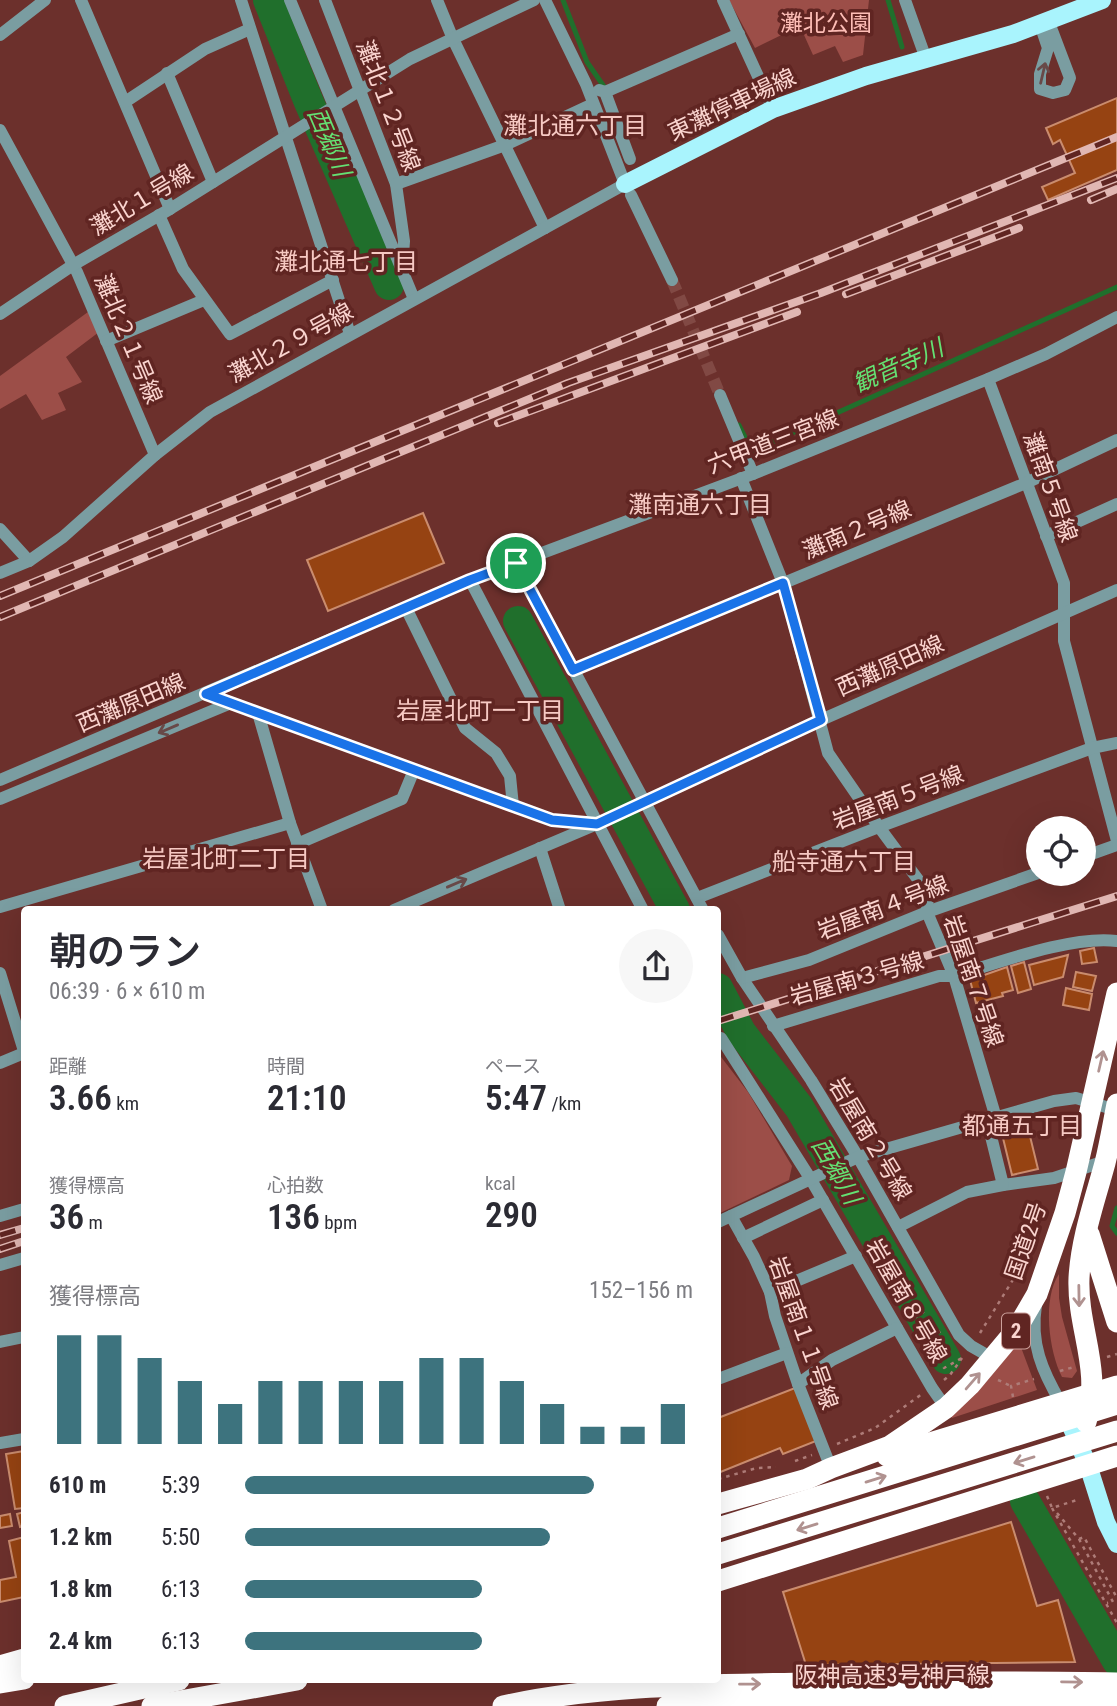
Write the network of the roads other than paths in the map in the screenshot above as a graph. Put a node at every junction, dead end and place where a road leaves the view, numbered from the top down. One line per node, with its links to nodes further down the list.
1 (45, 0): 15 (street)
2 (81, 0): 22 (street)
3 (240, 0): 13 (street)
4 (290, 0): 24 (street)
5 (325, 0): 20 (street, 灘北１２号線)
6 (437, 0): 16 (street)
7 (534, 0): 16 (street)
8 (545, 0): 19 (street)
9 (723, 0): 14 (street)
10 (905, 0): 17 (street)
11 (1102, 0): 12 (main road, 東灘停車場線)
12 (1044, 22): 12 (street, one-way to 12); 17 (main road, 東灘停車場線)
13 (250, 29): 18 (street); 27 (street)
14 (739, 34): 21 (street); 25 (street)
15 (0, 35)
16 (453, 39): 20 (street); 28 (street)
17 (926, 59): 25 (main road, 東灘停車場線)
18 (167, 73): 22 (street); 30 (street)
19 (586, 84): 21 (street); 23 (street)
20 (360, 90): 24 (street); 31 (street, 灘北１２号線)
21 (605, 92): 29 (street)
22 (125, 102): 33 (street)
23 (593, 104): 28 (street); 32 (street)
24 (333, 107): 27 (street, 灘北１号線); 36 (street)
25 (773, 109): 32 (main road, 東灘停車場線)
26 (0, 130): 35 (street, 灘北２１号線)
27 (286, 137): 30 (street, 灘北１号線); 37 (street)
28 (505, 145): 31 (street); 34 (street)
29 (630, 159)
30 (213, 182): 33 (street, 灘北１号線)
31 (396, 184): 36 (street, 灘北１２号線)
32 (628, 189): 34 (street, 灘北２９号線); 38 (street)
33 (165, 212): 35 (street, 灘北１号線); 40 (street)
34 (545, 228): 39 (street, 灘北２９号線)
35 (73, 265): 41 (street, 灘北１号線); 44 (street, 灘北２１号線)
36 (402, 272): 39 (street)
37 (333, 280): 40 (street); 43 (street)
38 (672, 280)
39 (414, 299): 43 (street, 灘北２９号線)
40 (204, 300): 44 (street)
41 (0, 314)
42 (1117, 317): 45 (street, 六甲道三宮線)
43 (350, 334): 48 (street, 灘北２９号線)
44 (106, 341): 48 (street, 灘北２１号線)
45 (988, 379): 49 (street, 六甲道三宮線); 50 (street, 灘南５号線)
46 (720, 395): 49 (street, 岩屋南７号線)
47 (1117, 440): 50 (street, 灘南２号線)
48 (155, 455): 54 (street, 灘北２９号線)
49 (747, 476): 55 (street, 六甲道三宮線); 58 (street, 岩屋南７号線)
50 (1026, 483): 53 (street, 灘南５号線); 58 (street, 灘南２号線)
51 (1117, 504): 53 (street)
52 (0, 529): 54 (street)
53 (1046, 536): 61 (street, 灘南５号線)
54 (29, 561): 56 (street, 灘北２９号線)
55 (516, 563): 57 (street, 六甲道三宮線); 62 (street)
56 (0, 573)
57 (470, 580): 60 (street, 六甲道三宮線); 75 (street)
58 (783, 583): 62 (street, 灘南２号線); 66 (street, 岩屋南７号線)
59 (1117, 590): 61 (street, 西灘原田線)
60 (406, 608): 63 (street, 六甲道三宮線); 73 (street)
61 (1063, 612): 66 (street, 西灘原田線); 68 (street, 灘南５号線)
62 (573, 670): 72 (street)
63 (206, 694): 64 (street, 西灘原田線); 70 (street, 西灘原田線)
64 (231, 703): 65 (street, 西灘原田線); 71 (street, one-way to 71)
65 (258, 713): 69 (street, 西灘原田線); 74 (street)
66 (821, 720): 72 (street, 西灘原田線); 76 (street, 岩屋南７号線)
67 (1117, 743): 68 (street, 岩屋南５号線)
68 (1092, 748): 76 (street, 岩屋南５号線); 77 (street, 灘南５号線)
69 (414, 769): 73 (street, 西灘原田線); 78 (street)
70 (0, 780)
71 (0, 799)
72 (645, 803): 75 (street, 西灘原田線); 82 (street)
73 (513, 806): 75 (street, 西灘原田線)
74 (290, 823): 78 (street); 88 (street)
75 (597, 824): 79 (street, 西灘原田線); 86 (street)
76 (878, 827): 82 (street, 岩屋南５号線); 89 (street, 岩屋南７号線)
77 (1117, 843): 80 (street)
78 (297, 844): 83 (street)
79 (540, 848): 84 (street, 西灘原田線, one-way to 79); 85 (street)
80 (1096, 852)
81 (1026, 877): 89 (street, 岩屋南４号線)
82 (696, 898): 87 (street)
83 (320, 906)
84 (403, 906)
85 (559, 906)
86 (641, 906)
87 (701, 906)
88 (0, 907)
89 (927, 912): 93 (street, 岩屋南７号線); 94 (street, 岩屋南４号線)
90 (721, 940): 94 (street, 岩屋南２号線)
91 (1117, 940): 93 (street, 岩屋南３号線)
92 (0, 973): 98 (street)
93 (954, 976): 96 (street, 岩屋南３号線); 103 (street, 岩屋南７号線)
94 (742, 978): 96 (street, 岩屋南２号線)
95 (1117, 993): 101 (highway, 国道2号 / 2, one-way to 95)
96 (773, 1026): 106 (street, 岩屋南２号線)
97 (721, 1041): 108 (street, 岩屋南８号線)
98 (21, 1042)
99 (21, 1053): 100 (street)
100 (0, 1063)
101 (1093, 1101): 102 (street); 103 (street); 104 (highway, 国道2号 / 2)
102 (1116, 1107): 105 (highway)
103 (991, 1119): 106 (street); 109 (street, 岩屋南７号線)
104 (1087, 1124): 105 (street); 107 (highway, 国道2号 / 2)
105 (1111, 1156): 107 (street); 116 (highway)
106 (858, 1157): 108 (street); 115 (street, 岩屋南２号線)
107 (1076, 1172): 109 (street); 122 (highway, 国道2号 / 2)
108 (810, 1178): 110 (street, 岩屋南８号線); 113 (street)
109 (1003, 1185): 115 (street)
110 (823, 1200): 117 (street); 118 (street, 岩屋南８号線)
111 (21, 1210): 112 (street)
112 (0, 1216)
113 (731, 1216): 114 (street); 117 (street, 岩屋南１１号線)
114 (721, 1221)
115 (898, 1227): 128 (street, 岩屋南２号線)
116 (1087, 1228): 123 (highway); 132 (highway, one-way to 132)
117 (743, 1238): 121 (street, 岩屋南１１号線)
118 (856, 1256): 121 (street); 124 (street, 岩屋南８号線)
119 (21, 1259): 120 (street)
120 (0, 1265)
121 (770, 1292): 127 (street, 岩屋南１１号線)
122 (1037, 1294): 128 (highway, 国道2号 / 2); 133 (street)
123 (1117, 1322)
124 (900, 1323): 130 (street); 134 (street, 岩屋南８号線)
125 (21, 1338): 126 (street)
126 (0, 1342)
127 (787, 1353): 129 (street); 130 (street, 岩屋南１１号線)
128 (992, 1358): 134 (highway, 国道2号 / 2, one-way to 128)
129 (721, 1378)
130 (798, 1384): 141 (street, 岩屋南１１号線)
131 (1117, 1386): 132 (highway, 国道2号 / 2)
132 (1105, 1401): 133 (highway, 国道2号 / 2); 137 (highway); 145 (highway, 国道2号 / 2, one-way to 132)
133 (1061, 1403): 137 (main road); 143 (highway, 国道2号 / 2)
134 (946, 1408): 141 (highway, 国道2号 / 2)
135 (1115, 1431): 147 (highway, one-way to 147)
136 (21, 1440): 138 (street)
137 (1078, 1442): 140 (main road); 142 (highway)
138 (0, 1443)
139 (1117, 1456): 140 (highway)
140 (1088, 1465): 142 (highway); 146 (main road)
141 (831, 1468): 143 (highway, 国道2号 / 2)
142 (1053, 1477): 148 (highway)
143 (807, 1479): 144 (highway, 国道2号 / 2)
144 (721, 1503)
145 (721, 1527)
146 (1117, 1544)
147 (721, 1553)
148 (721, 1580)
149 (21, 1661): 150 (highway)
150 (0, 1665)
151 (21, 1679): 152 (highway)
152 (0, 1682)
153 (166, 1683): 156 (highway)
154 (280, 1683): 157 (highway)
155 (1114, 1689): 158 (highway, one-way to 155); 159 (highway, 阪神高速3号神戸線)
156 (65, 1706)
157 (152, 1706)
158 (503, 1706)
159 (667, 1706)

